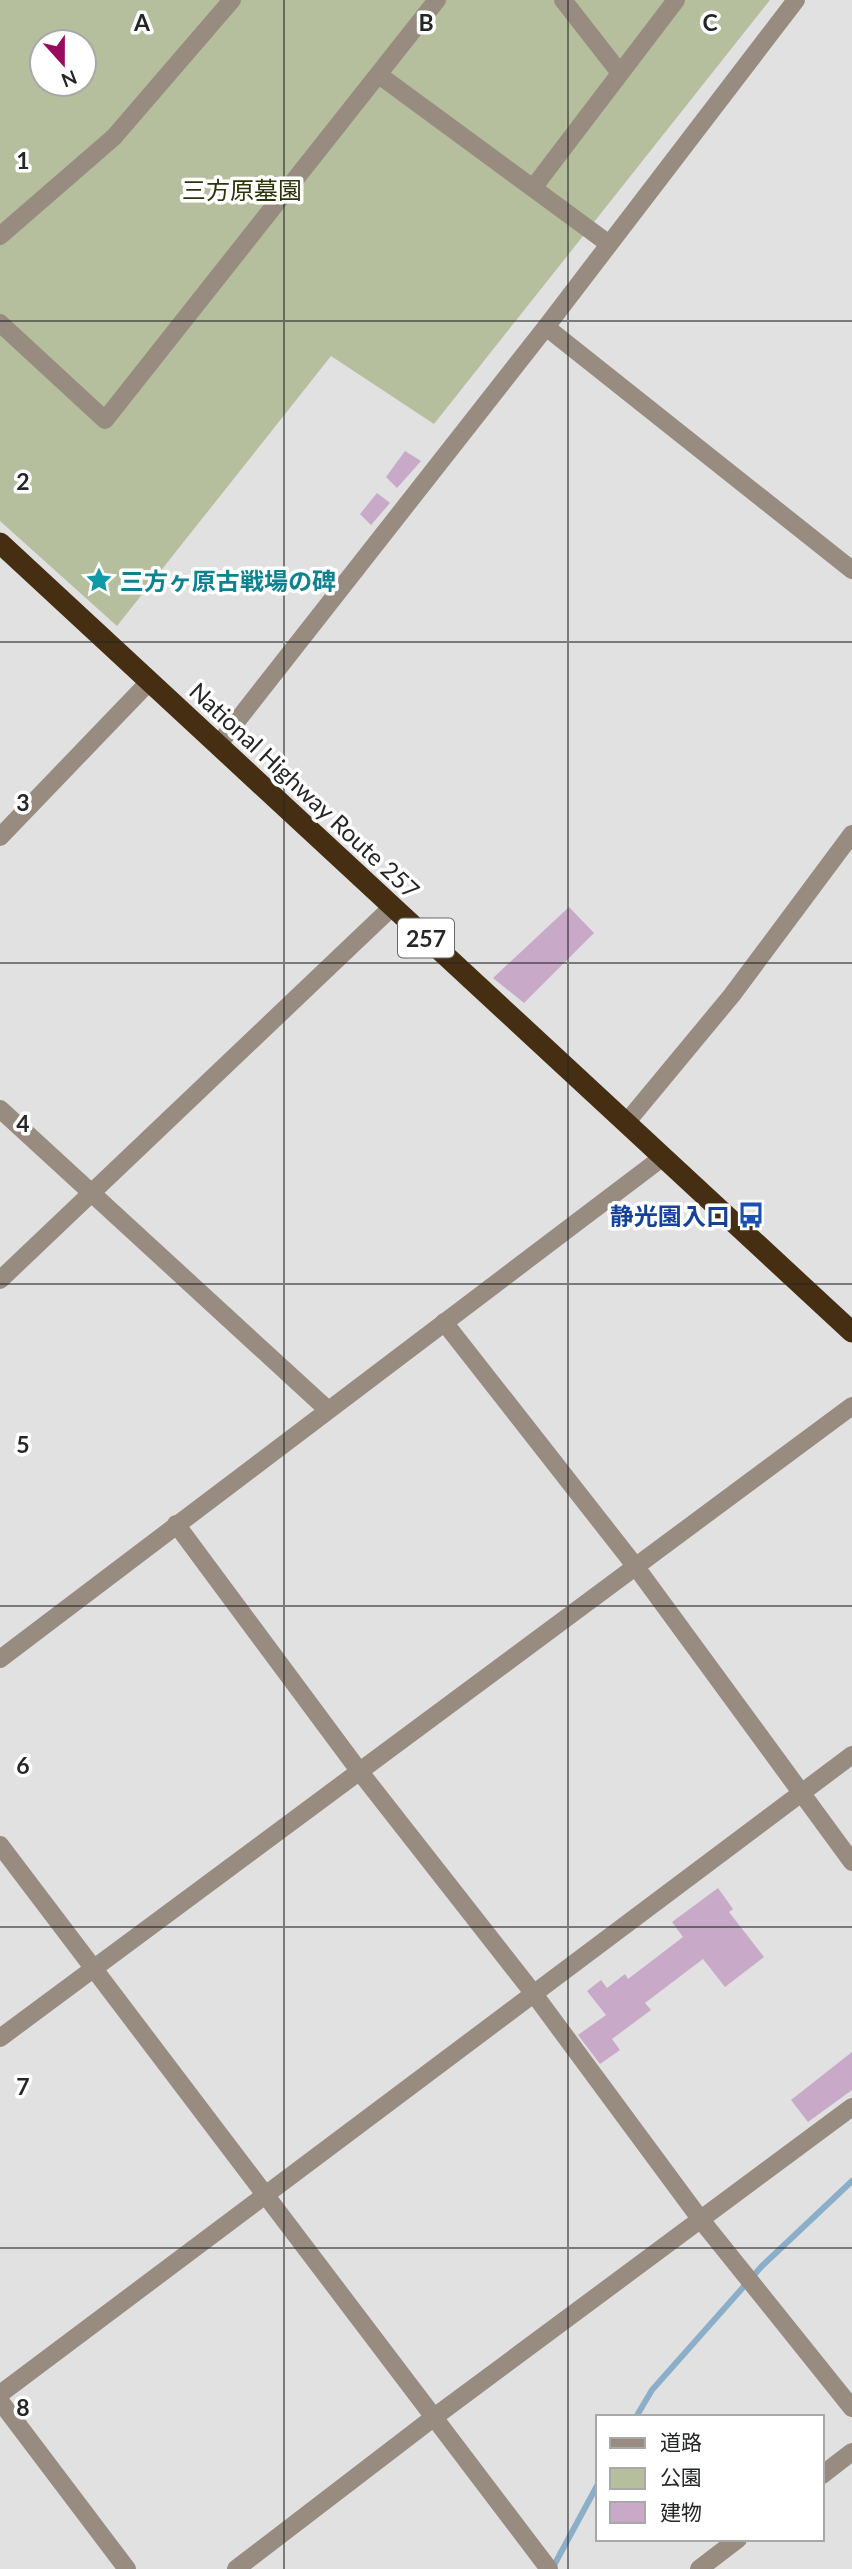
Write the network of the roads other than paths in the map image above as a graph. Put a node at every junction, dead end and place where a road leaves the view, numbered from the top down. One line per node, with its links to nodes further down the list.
1 (232, 0): 9 (street)
2 (437, 0): 7 (street)
3 (562, 0): 6 (street)
4 (676, 0): 6 (street)
5 (796, 0): 10 (street)
6 (620, 73): 8 (street)
7 (379, 75): 8 (street); 11 (street)
8 (533, 188): 10 (street)
9 (0, 236)
10 (609, 244): 12 (street)
11 (0, 323)
12 (546, 327): 14 (street); 16 (street)
13 (0, 543): 15 (highway, National Highway Route 257 / 257)
14 (852, 570)
15 (149, 682): 16 (highway, National Highway Route 257 / 257); 18 (street)
16 (218, 745): 19 (highway, National Highway Route 257 / 257)
17 (852, 834): 21 (street)
18 (0, 837)
19 (392, 907): 21 (highway, National Highway Route 257 / 257); 23 (street)
20 (0, 1109): 23 (street)
21 (626, 1123): 22 (highway, National Highway Route 257 / 257)
22 (663, 1157): 25 (street); 26 (highway, National Highway Route 257 / 257)
23 (91, 1193): 24 (street); 28 (street)
24 (0, 1280)
25 (444, 1322): 28 (street); 30 (street)
26 (852, 1332)
27 (852, 1406): 30 (street)
28 (328, 1410): 29 (street)
29 (176, 1524): 31 (street); 33 (street)
30 (636, 1567): 33 (street); 34 (street)
31 (0, 1659)
32 (852, 1755): 34 (street)
33 (360, 1772): 37 (street); 38 (street)
34 (800, 1793): 36 (street); 38 (street)
35 (0, 1845): 37 (street)
36 (852, 1862)
37 (93, 1969): 39 (street); 41 (street)
38 (534, 1994): 41 (street); 42 (street)
39 (0, 2038)
40 (852, 2107): 42 (street)
41 (267, 2194): 43 (street); 46 (street)
42 (701, 2220): 45 (street); 46 (street)
43 (0, 2394)
44 (0, 2401): 51 (street)
45 (852, 2408)
46 (433, 2418): 50 (street); 52 (street)
47 (852, 2452): 48 (street)
48 (824, 2473)
49 (735, 2541): 53 (street)
50 (547, 2566)
51 (127, 2569)
52 (236, 2569)
53 (699, 2569)

